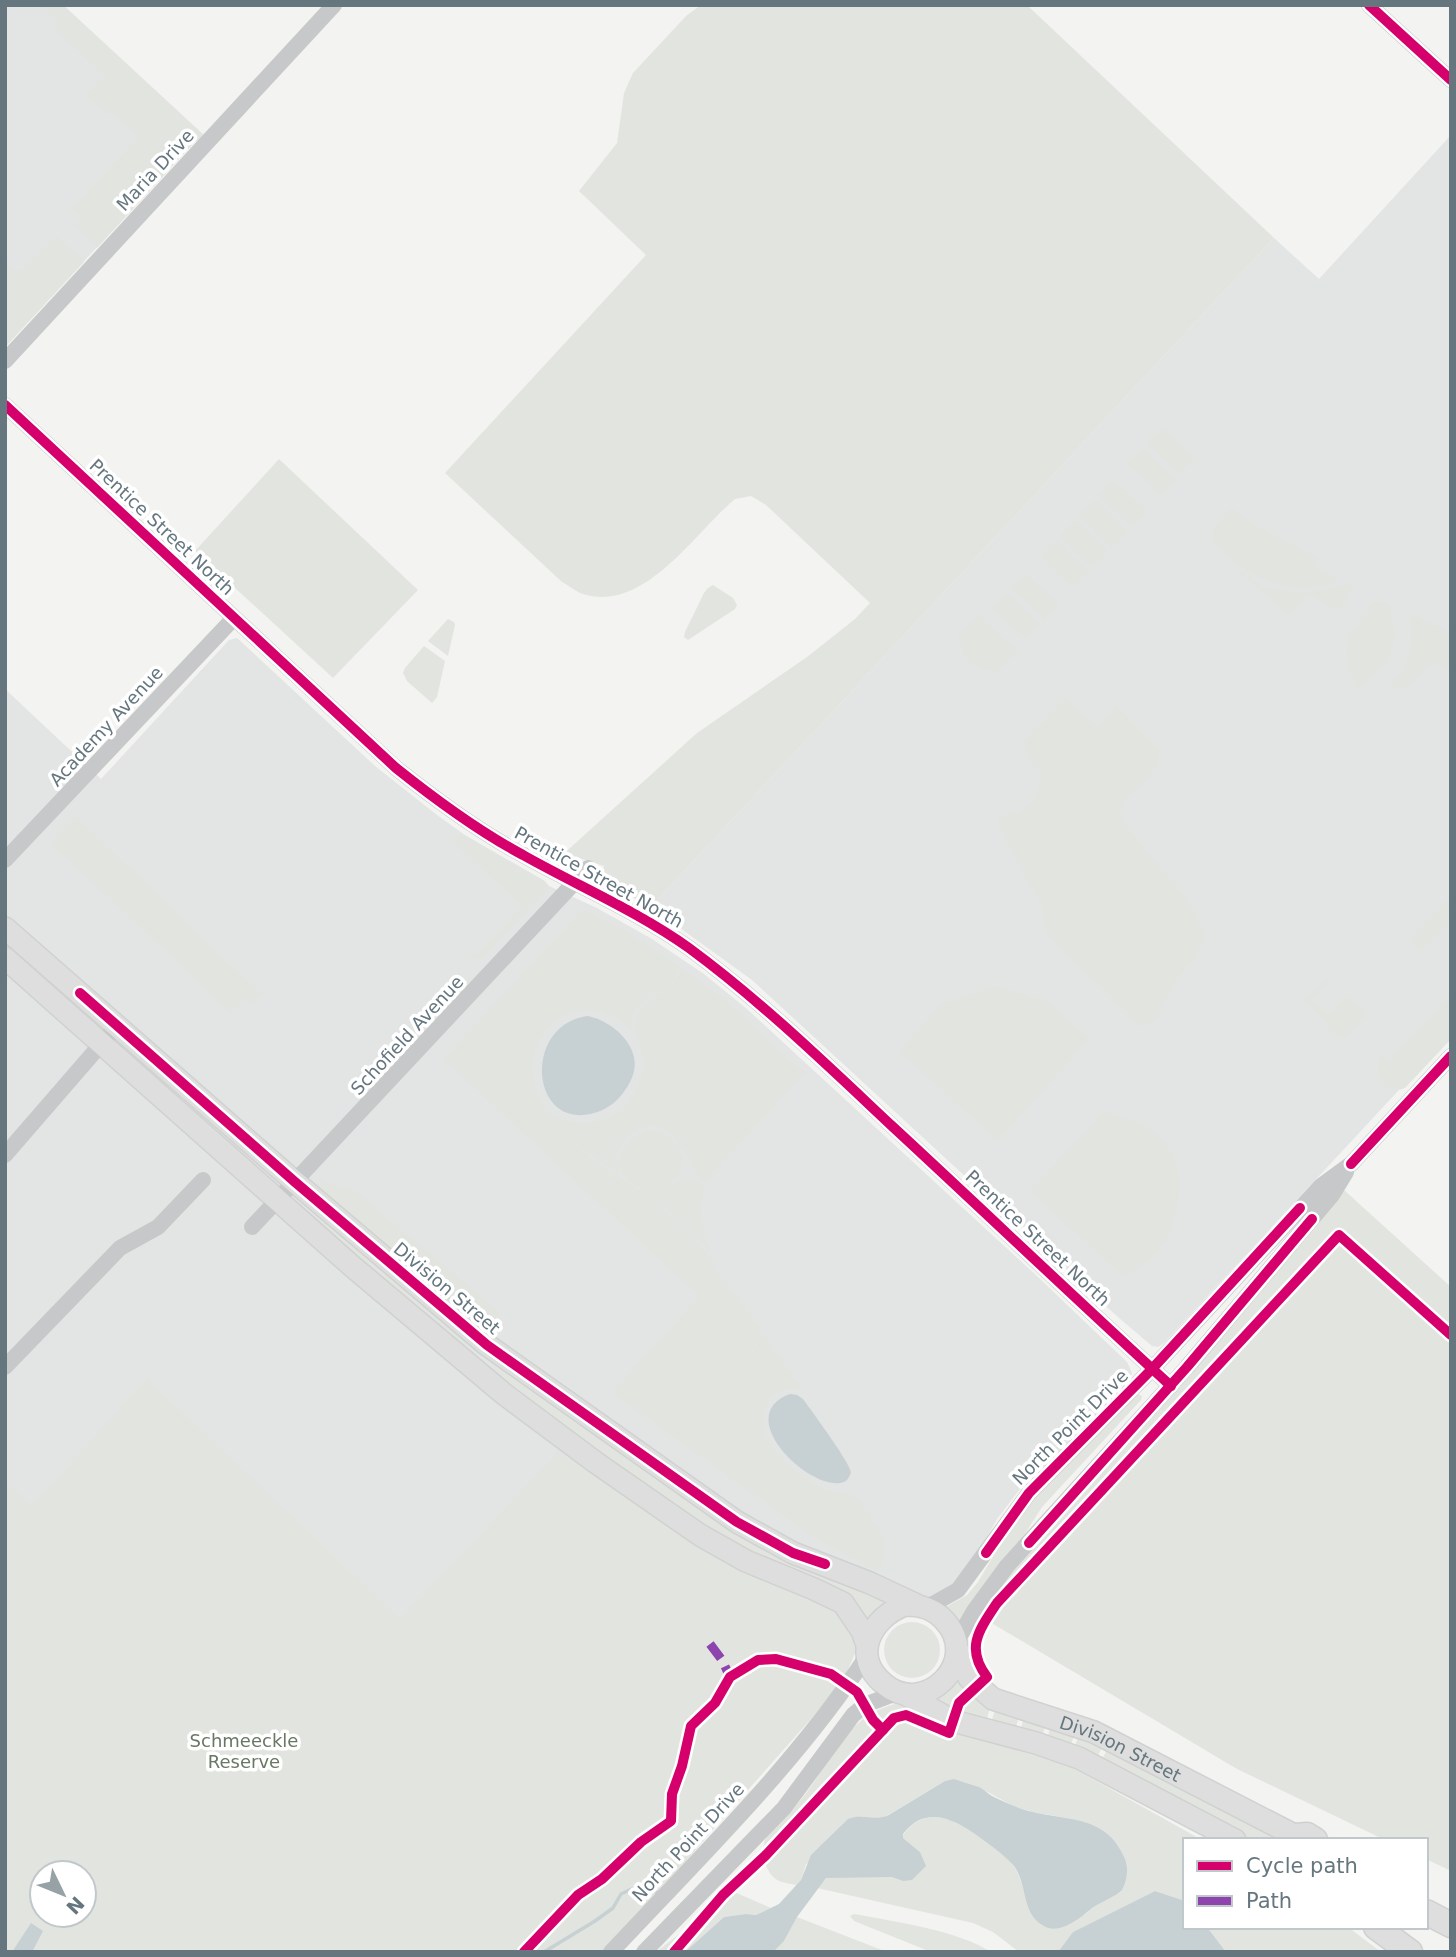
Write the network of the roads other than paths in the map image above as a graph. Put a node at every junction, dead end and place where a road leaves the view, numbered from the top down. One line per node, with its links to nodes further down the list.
1 (334, 5): 4 (street, Maria Drive)
2 (1369, 5): 3 (street)
3 (1451, 80)
4 (5, 361)
5 (5, 405): 6 (street, Prentice Street North)
6 (234, 618): 7 (street, Academy Avenue); 9 (street, Prentice Street North)
7 (5, 860)
8 (588, 868): 9 (street, Schofield Avenue)
9 (575, 883): 18 (street, Schofield Avenue); 22 (street, Prentice Street North)
10 (5, 928): 12 (main road, Division Street)
11 (5, 958): 13 (main road)
12 (117, 1026): 13 (street); 18 (main road, Division Street)
13 (101, 1044): 15 (street); 19 (main road)
14 (1451, 1056): 16 (street, North Point Drive)
15 (5, 1154)
16 (1351, 1164): 22 (street, North Point Drive); 23 (street, North Point Drive)
17 (203, 1181): 21 (street)
18 (295, 1182): 19 (street, Schofield Avenue); 24 (main road, Division Street)
19 (278, 1200): 20 (street, Schofield Avenue); 26 (main road)
20 (252, 1227)
21 (5, 1367)
22 (1152, 1369): 23 (street, Prentice Street North); 24 (street, North Point Drive)
23 (1171, 1386): 25 (street, North Point Drive)
24 (922, 1606): 25 (main road); 26 (main road)
25 (958, 1646): 27 (main road); 29 (main road, Division Street)
26 (867, 1651): 27 (main road); 35 (street, North Point Drive)
27 (901, 1693): 28 (main road, Division Street); 36 (street)
28 (1231, 1838)
29 (1302, 1838)
30 (1428, 1896): 31 (highway)
31 (1451, 1905)
32 (1428, 1913): 33 (highway)
33 (1451, 1925)
34 (1379, 1929): 37 (highway)
35 (611, 1952)
36 (644, 1952)
37 (1410, 1952)

